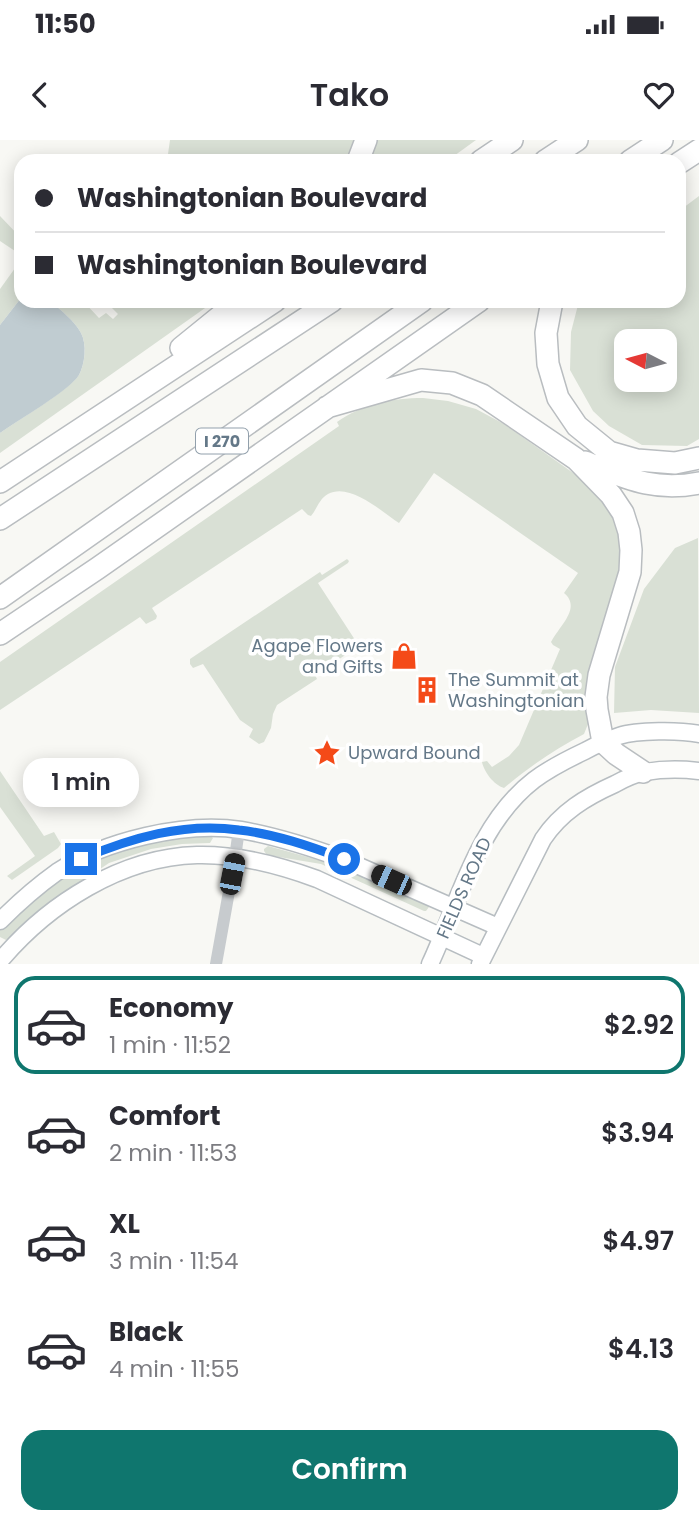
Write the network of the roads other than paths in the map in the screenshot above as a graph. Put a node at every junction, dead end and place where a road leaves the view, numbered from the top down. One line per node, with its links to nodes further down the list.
1 (512, 140): 4 (highway)
2 (577, 140): 5 (highway)
3 (662, 140): 6 (highway)
4 (491, 154)
5 (556, 154)
6 (641, 154)
7 (230, 308): 14 (highway)
8 (264, 308): 14 (highway)
9 (321, 308): 19 (highway)
10 (412, 308): 20 (highway, I 270)
11 (469, 308): 13 (highway, I 270)
12 (551, 308): 15 (highway)
13 (327, 407): 16 (highway); 21 (highway, I 270)
14 (82, 429): 17 (highway)
15 (699, 458)
16 (576, 459): 18 (highway); 23 (highway)
17 (0, 482)
18 (699, 483)
19 (0, 519)
20 (0, 596)
21 (0, 634)
22 (699, 734): 23 (street, FIELDS ROAD)
23 (604, 742): 25 (highway); 28 (street, FIELDS ROAD)
24 (699, 771): 25 (street)
25 (643, 772): 30 (street)
26 (239, 830): 27 (street); 28 (street); 29 (street)
27 (235, 858): 31 (street); 33 (street); 34 (street)
28 (454, 907): 30 (street); 31 (street, FIELDS ROAD)
29 (0, 921)
30 (498, 927): 32 (street)
31 (442, 937): 32 (street); 35 (street, FIELDS ROAD)
32 (482, 960)
33 (0, 961)
34 (216, 964)
35 (430, 964)

